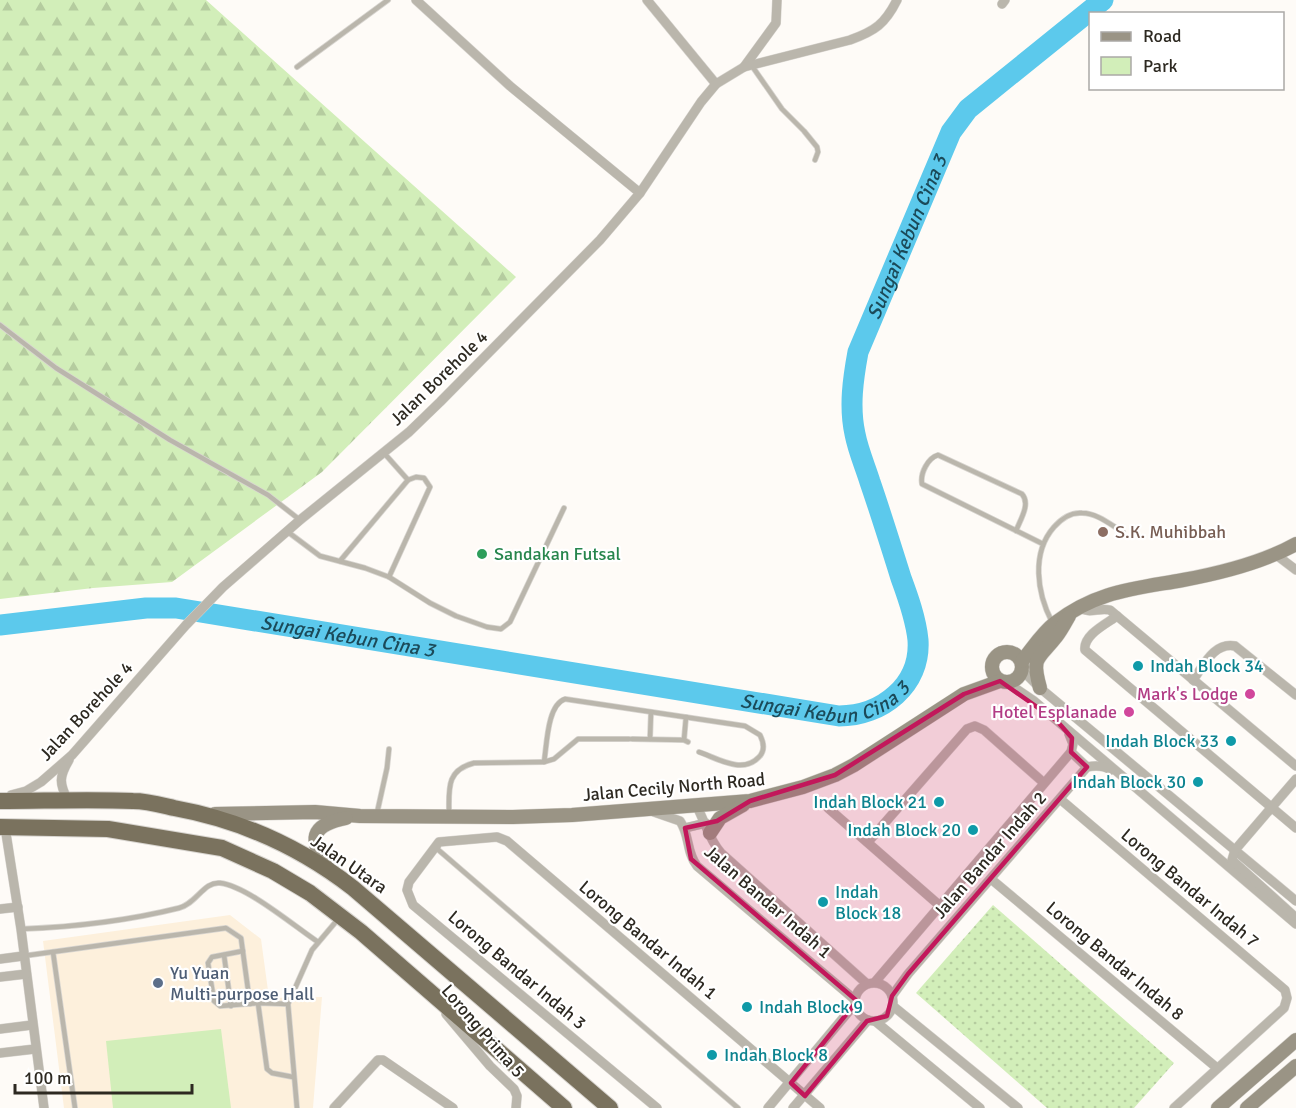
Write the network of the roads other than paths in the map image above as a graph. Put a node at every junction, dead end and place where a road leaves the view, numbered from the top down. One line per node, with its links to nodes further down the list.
1 (388, 0): 7 (lane)
2 (416, 0): 10 (street)
3 (646, 0): 8 (street)
4 (777, 0): 6 (street)
5 (897, 0): 6 (street, Jalan Borehole 4)
6 (748, 66): 8 (street, Jalan Borehole 4); 9 (lane)
7 (297, 67)
8 (716, 84): 10 (street, Jalan Borehole 4)
9 (815, 160)
10 (640, 193): 12 (street, Jalan Borehole 4)
11 (0, 325): 15 (lane)
12 (384, 453): 13 (lane); 15 (street, Jalan Borehole 4)
13 (408, 480): 22 (lane); 24 (lane)
14 (564, 508): 24 (lane)
15 (300, 520): 17 (street, Jalan Borehole 4)
16 (1016, 531): 16 (lane); 19 (lane)
17 (288, 532): 22 (lane); 40 (street, Jalan Borehole 4)
18 (1124, 532): 19 (lane)
19 (1043, 544): 27 (lane)
20 (1296, 544): 21 (main road)
21 (1275, 554): 23 (street); 25 (main road)
22 (340, 561): 24 (lane)
23 (1296, 570)
24 (388, 577)
25 (1075, 610): 26 (street); 27 (main road); 31 (main road)
26 (1117, 616): 30 (street); 53 (street)
27 (1052, 626): 28 (main road)
28 (1018, 661): 29 (main road); 29 (main road); 31 (street)
29 (999, 677): 35 (street); 50 (main road, Jalan Cecily North Road)
30 (1193, 680): 32 (street); 42 (street)
31 (1040, 688): 65 (street)
32 (1296, 694)
33 (651, 712): 34 (lane); 36 (lane); 41 (lane)
34 (686, 717): 36 (lane); 38 (lane)
35 (1057, 721): 39 (street); 44 (street)
36 (650, 739): 41 (lane)
37 (389, 749): 57 (lane)
38 (699, 752)
39 (1071, 752): 43 (street); 46 (street, Jalan Bandar Indah 2)
40 (72, 755): 47 (street, Jalan Borehole 4); 49 (street)
41 (544, 762): 58 (lane)
42 (1296, 766)
43 (1087, 767): 44 (street); 48 (street, Jalan Bandar Indah 2)
44 (1124, 777): 75 (street)
45 (1296, 779): 53 (street)
46 (1044, 783): 63 (street); 70 (street, Jalan Bandar Indah 2)
47 (0, 799): 49 (highway, Jalan Utara)
48 (1060, 799): 68 (street, Jalan Bandar Indah 2); 100 (street, Lorong Bandar Indah 7)
49 (68, 801): 55 (highway, Jalan Utara)
50 (750, 801): 51 (main road, Jalan Cecily North Road); 61 (main road)
51 (696, 805): 54 (main road, Jalan Cecily North Road); 61 (street, Jalan Bandar Indah 1)
52 (828, 808): 63 (street)
53 (1271, 808): 62 (street); 65 (street)
54 (644, 809): 58 (main road, Jalan Cecily North Road); 60 (street)
55 (207, 814): 56 (main road, Jalan Cecily North Road); 67 (highway, Jalan Utara)
56 (360, 816): 57 (main road, Jalan Cecily North Road); 67 (main road, Jalan Cecily North Road)
57 (376, 816): 58 (main road, Jalan Cecily North Road)
58 (450, 816)
59 (2, 827): 66 (street); 73 (highway)
60 (685, 828): 61 (street); 88 (street, Jalan Bandar Indah 1)
61 (708, 828): 86 (street, Jalan Bandar Indah 1)
62 (1296, 828)
63 (868, 842): 70 (street)
64 (437, 845): 102 (street, Lorong Bandar Indah 1); 112 (street, Lorong Bandar Indah 3); 113 (lane)
65 (1235, 850): 69 (street); 74 (street)
66 (4, 860): 71 (street)
67 (329, 870): 111 (highway, Jalan Utara)
68 (991, 879): 87 (street, Jalan Bandar Indah 2); 100 (street, Lorong Bandar Indah 8)
69 (1296, 901)
70 (939, 905): 86 (street, Jalan Bandar Indah 2)
71 (18, 907): 72 (street); 76 (street)
72 (0, 909)
73 (341, 916): 77 (lane); 85 (highway)
74 (1296, 918)
75 (1296, 924)
76 (21, 929): 77 (lane); 81 (street)
77 (318, 942): 91 (lane)
78 (243, 951): 79 (lane); 80 (lane); 90 (lane)
79 (54, 952): 81 (lane); 105 (lane)
80 (224, 955): 92 (lane); 92 (lane)
81 (23, 956): 82 (street); 83 (street)
82 (0, 959)
83 (26, 974): 84 (street); 94 (street)
84 (0, 977)
85 (416, 979): 109 (street, Lorong Prima 5); 110 (highway)
86 (871, 983): 87 (street); 88 (street)
87 (893, 1001): 93 (street); 118 (street)
88 (854, 1002): 93 (street); 102 (street)
89 (258, 1003): 90 (lane); 91 (lane); 101 (lane)
90 (250, 1004): 92 (lane)
91 (288, 1004): 101 (lane)
92 (231, 1005)
93 (872, 1021): 103 (street); 117 (street)
94 (32, 1025): 95 (street); 97 (street)
95 (0, 1029)
96 (1296, 1040): 120 (main road)
97 (35, 1049): 98 (street); 104 (street)
98 (0, 1053)
99 (1296, 1066): 121 (main road)
100 (1217, 1068): 119 (street)
101 (293, 1077): 106 (lane)
102 (791, 1083): 103 (street, Lorong Bandar Indah 1); 114 (street)
103 (805, 1096): 115 (street); 116 (street, Lorong Bandar Indah 1)
104 (44, 1108)
105 (75, 1108)
106 (297, 1108)
107 (334, 1108): 108 (street)
108 (453, 1108)
109 (516, 1108)
110 (564, 1108)
111 (610, 1108)
112 (657, 1108)
113 (738, 1108)
114 (768, 1108)
115 (794, 1108)
116 (820, 1108)
117 (980, 1108)
118 (1018, 1108)
119 (1173, 1108)
120 (1218, 1108)
121 (1246, 1108)

